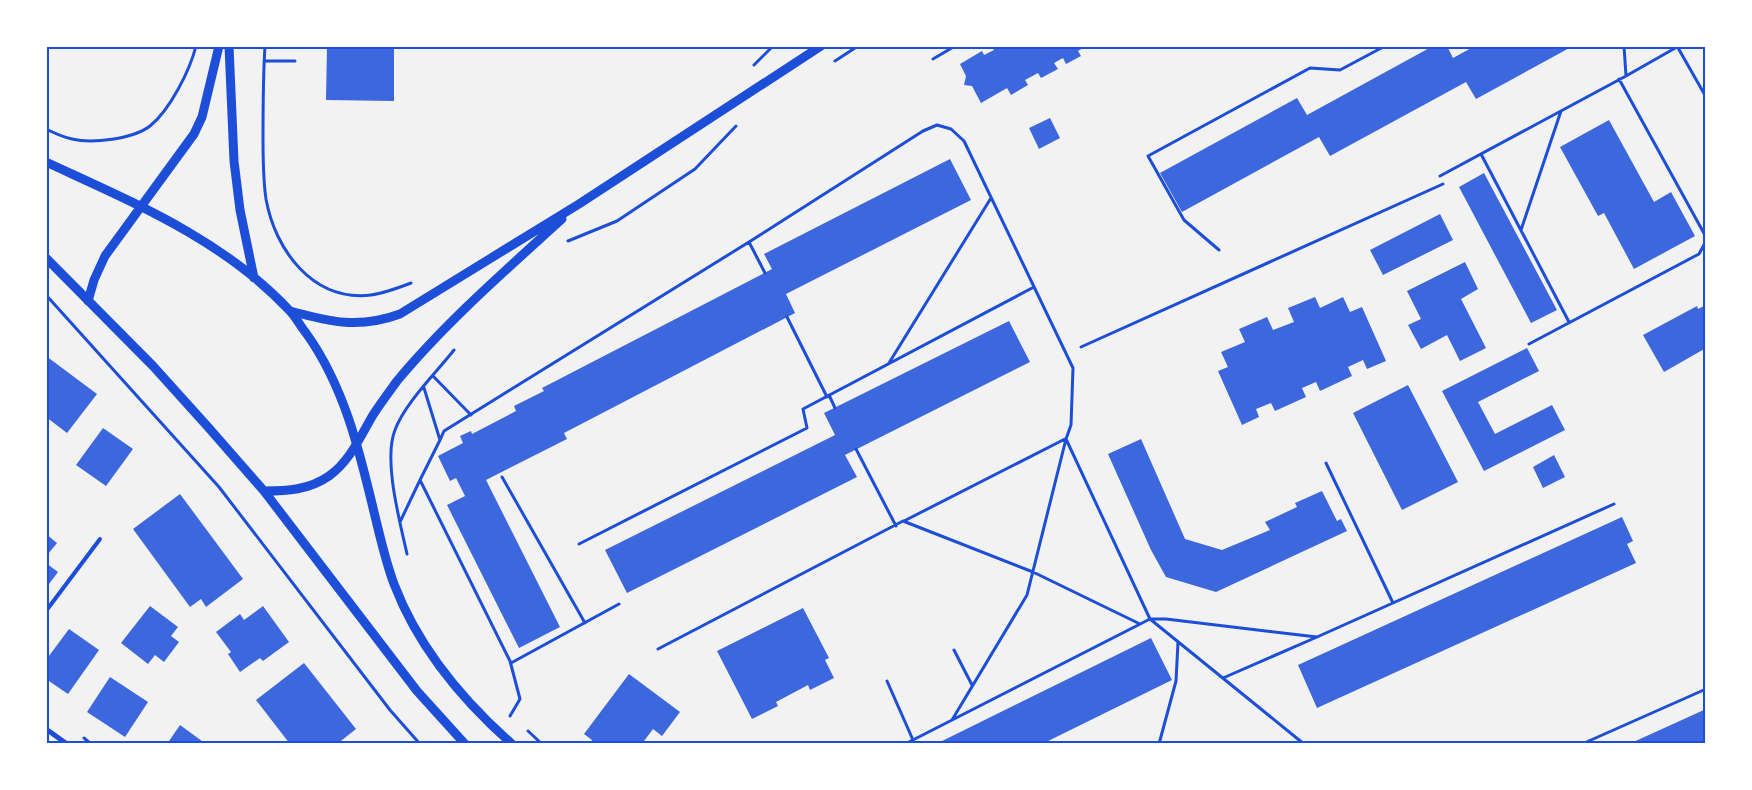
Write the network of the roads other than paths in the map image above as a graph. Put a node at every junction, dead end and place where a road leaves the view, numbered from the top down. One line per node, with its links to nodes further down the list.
1 (219, 46): 6 (street)
2 (229, 46): 8 (street)
3 (821, 46): 5 (street)
4 (46, 162): 6 (street)
5 (579, 204): 10 (street); 11 (street)
6 (141, 207): 8 (street); 9 (street)
7 (46, 258): 9 (street)
8 (254, 278): 10 (street)
9 (88, 301): 12 (street)
10 (290, 311): 11 (street)
11 (356, 444): 12 (street); 18 (street)
12 (264, 491): 17 (street)
13 (100, 538): 14 (lane)
14 (46, 611)
15 (46, 729): 16 (street)
16 (67, 744)
17 (465, 744)
18 (512, 744)

